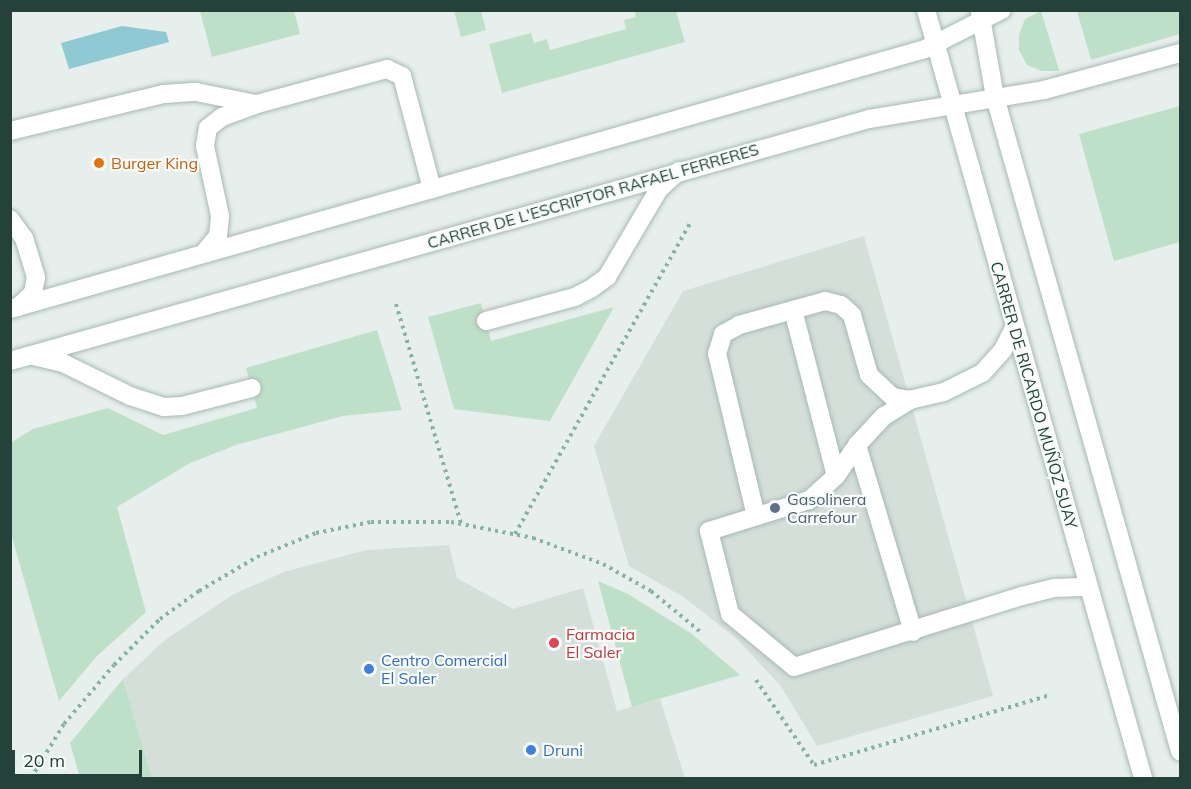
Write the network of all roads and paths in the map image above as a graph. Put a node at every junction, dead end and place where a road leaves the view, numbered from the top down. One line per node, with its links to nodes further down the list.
1 (926, 10): 4 (street, CARRER DE RICARDO MUÑOZ SUAY)
2 (1002, 10): 3 (street)
3 (981, 16): 4 (street); 6 (street)
4 (936, 44): 7 (street, CARRER DE RICARDO MUÑOZ SUAY); 11 (street)
5 (1180, 53): 6 (street, CARRER DE L'ESCRIPTOR RAFAEL FERRERES)
6 (995, 97): 7 (street, CARRER DE L'ESCRIPTOR RAFAEL FERRERES); 34 (street)
7 (952, 103): 10 (street, CARRER DE L'ESCRIPTOR RAFAEL FERRERES); 19 (street, CARRER DE RICARDO MUÑOZ SUAY)
8 (258, 104): 9 (street); 11 (street); 14 (street)
9 (10, 131)
10 (681, 170): 18 (street); 20 (street, CARRER DE L'ESCRIPTOR RAFAEL FERRERES)
11 (432, 189): 14 (street)
12 (10, 219): 16 (street)
13 (690, 224): 28 (path)
14 (204, 253): 16 (street)
15 (396, 304): 27 (path)
16 (14, 308)
17 (793, 310): 23 (street); 25 (street); 26 (street)
18 (486, 321)
19 (1014, 328): 23 (street); 29 (street, CARRER DE RICARDO MUÑOZ SUAY)
20 (33, 356): 21 (street, CARRER DE L'ESCRIPTOR RAFAEL FERRERES); 22 (street)
21 (10, 362)
22 (252, 388)
23 (910, 400): 24 (street)
24 (856, 445): 25 (street); 30 (street)
25 (836, 476): 26 (street)
26 (756, 516): 30 (street)
27 (461, 524): 28 (path); 37 (path)
28 (515, 534): 31 (path)
29 (1088, 586): 30 (street); 38 (street, CARRER DE RICARDO MUÑOZ SUAY)
30 (913, 632)
31 (706, 636)
32 (752, 674): 33 (path)
33 (1051, 695)
34 (1180, 752)
35 (10, 766): 36 (path)
36 (14, 778)
37 (31, 778)
38 (1143, 778)

